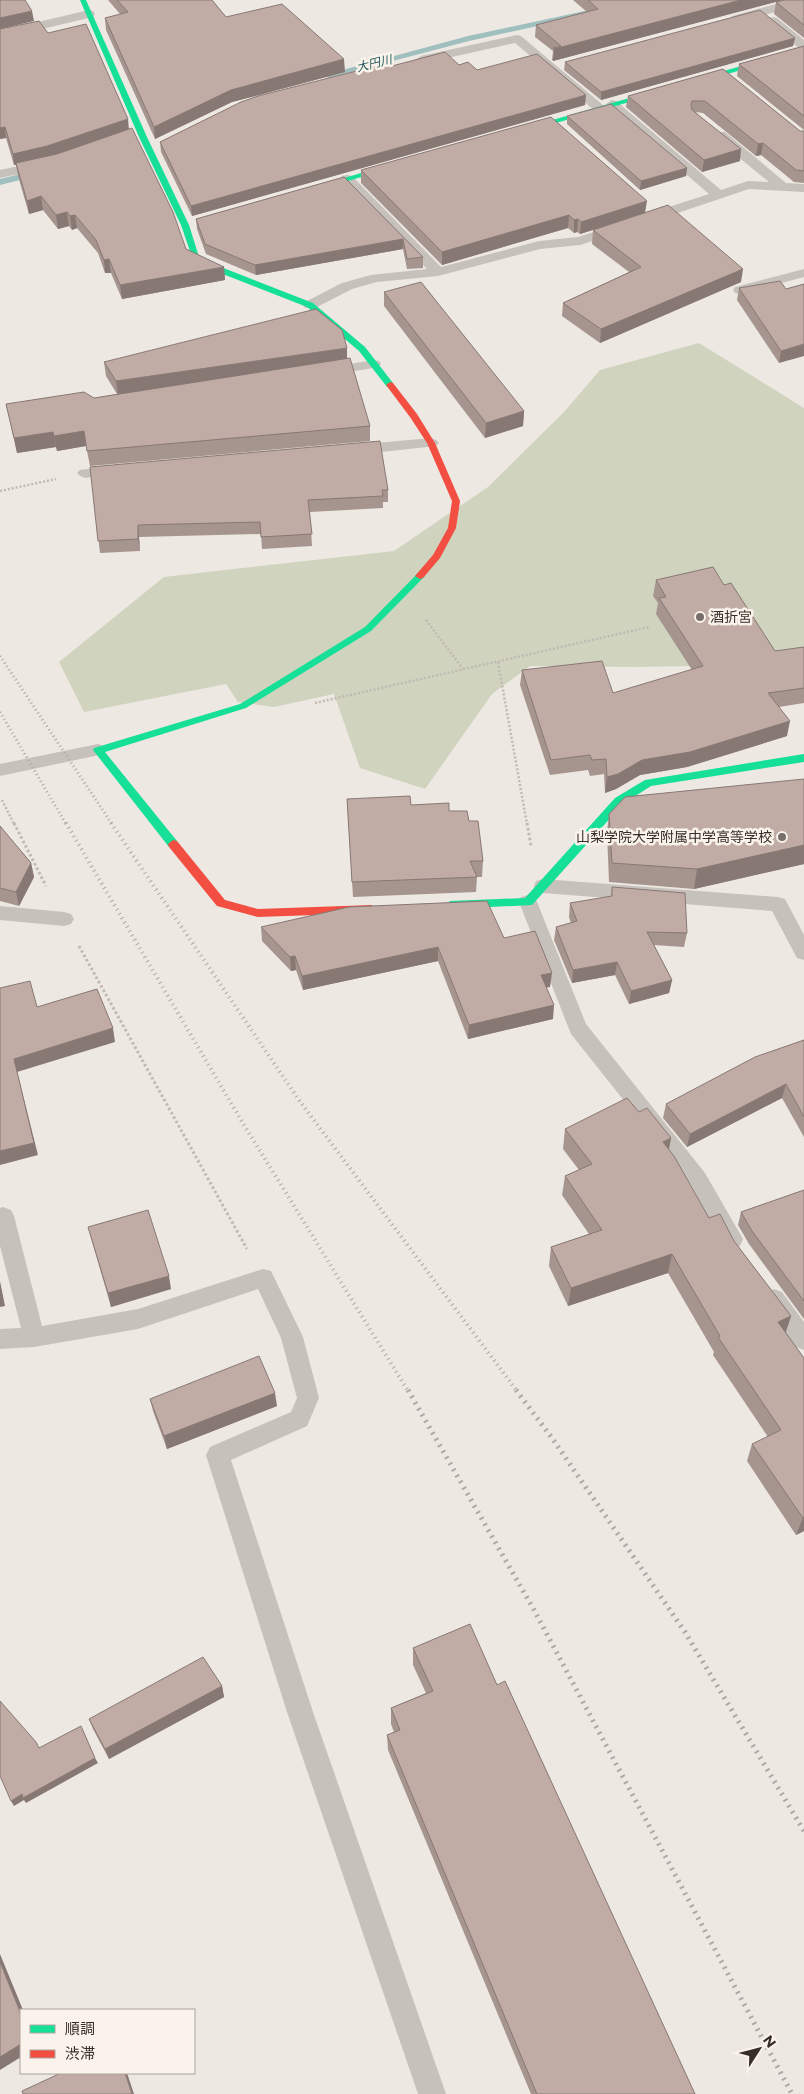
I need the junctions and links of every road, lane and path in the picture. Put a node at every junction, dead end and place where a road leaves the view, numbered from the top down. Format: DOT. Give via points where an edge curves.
graph roads {
  1 [pos="83,0"];
  2 [pos="804,0"];
  3 [pos="762,12"];
  4 [pos="89,14"];
  5 [pos="724,22"];
  6 [pos="0,35"];
  7 [pos="804,46"];
  8 [pos="804,50"];
  9 [pos="411,62"];
  10 [pos="569,62"];
  11 [pos="551,67"];
  12 [pos="723,73"];
  13 [pos="737,84"];
  14 [pos="612,104"];
  15 [pos="599,108"];
  16 [pos="552,121"];
  17 [pos="712,128"];
  18 [pos="511,133"];
  19 [pos="567,134"];
  20 [pos="126,138"];
  21 [pos="148,142"];
  22 [pos="53,162"];
  23 [pos="407,162"];
  24 [pos="0,174"];
  25 [pos="347,179"];
  26 [pos="783,187"];
  27 [pos="804,188"];
  28 [pos="303,191"];
  29 [pos="719,195"];
  30 [pos="644,203"];
  31 [pos="658,215"];
  32 [pos="438,272"];
  33 [pos="804,273"];
  34 [pos="740,290"];
  35 [pos="310,305"];
  36 [pos="374,364"];
  37 [pos="307,374"];
  38 [pos="431,443"];
  39 [pos="342,451"];
  40 [pos="135,468"];
  41 [pos="86,473"];
  42 [pos="0,491"];
  43 [pos="409,589"];
  44 [pos="649,627"];
  45 [pos="498,662"];
  46 [pos="463,669"];
  47 [pos="314,703"];
  48 [pos="98,750"];
  49 [pos="804,758"];
  50 [pos="0,770"];
  51 [pos="0,796"];
  52 [pos="537,893"];
  53 [pos="441,906"];
  54 [pos="383,908"];
  55 [pos="0,913"];
  56 [pos="64,919"];
  57 [pos="804,954"];
  58 [pos="2,1216"];
  59 [pos="739,1252"];
  60 [pos="263,1278"];
  61 [pos="763,1284"];
  62 [pos="34,1337"];
  63 [pos="0,1340"];
  64 [pos="804,1340"];
  65 [pos="432,2094"];
  1 -- 4 [label="street"];
  2 -- 3 [label="lane"];
  3 -- 5 [label="lane"];
  3 -- 7 [label="lane"];
  4 -- 6 [label="lane"];
  4 -- 21 [label="street"];
  8 -- 12 [label="street"];
  9 -- 11 [label="lane" via="518,39"];
  10 -- 11 [label="lane"];
  11 -- 15 [label="lane"];
  12 -- 13 [label="lane"];
  12 -- 14 [label="street"];
  14 -- 15 [label="street"];
  14 -- 29 [label="lane"];
  15 -- 16 [label="street"];
  16 -- 18 [label="street"];
  16 -- 19 [label="lane"];
  17 -- 26 [label="lane"];
  20 -- 21 [label="lane"];
  21 -- 35 [label="street" via="190,224 196,258"];
  22 -- 24 [label="lane"];
  23 -- 25 [label="street"];
  25 -- 28 [label="street"];
  25 -- 32 [label="lane"];
  26 -- 27 [label="lane"];
  26 -- 29 [label="lane" via="748,185"];
  29 -- 31 [label="lane"];
  30 -- 31 [label="lane"];
  31 -- 32 [label="lane" via="580,241 539,245"];
  32 -- 35 [label="lane" via="376,278 347,286"];
  33 -- 34 [label="lane"];
  35 -- 36 [label="street" via="362,349"];
  36 -- 37 [label="lane"];
  36 -- 38 [label="street"];
  38 -- 39 [label="lane"];
  38 -- 43 [label="street" via="456,501 452,528 438,556"];
  40 -- 41 [label="lane"];
  41 -- 42 [label="path"];
  43 -- 46 [label="path" via="429,625"];
  43 -- 48 [label="street" via="368,629 243,706"];
  44 -- 45 [label="path"];
  45 -- 46 [label="path"];
  45 -- 52 [label="path"];
  46 -- 47 [label="path"];
  48 -- 50 [label="lane"];
  48 -- 54 [label="street" via="221,903 258,913"];
  49 -- 52 [label="street" via="649,783 619,801"];
  51 -- 56 [label="path"];
  52 -- 53 [label="street"];
  52 -- 57 [label="lane" via="778,904"];
  52 -- 59 [label="lane" via="578,1028 698,1178"];
  55 -- 56 [label="lane"];
  56 -- 60 [label="path"];
  58 -- 62 [label="lane"];
  60 -- 62 [label="lane" via="138,1319"];
  60 -- 65 [label="lane" via="292,1337 308,1398 299,1419 218,1455 300,1712"];
  61 -- 64 [label="lane"];
  62 -- 63 [label="lane"];
}
